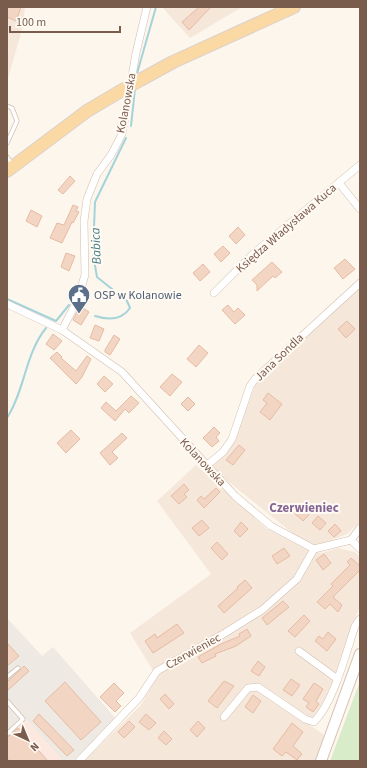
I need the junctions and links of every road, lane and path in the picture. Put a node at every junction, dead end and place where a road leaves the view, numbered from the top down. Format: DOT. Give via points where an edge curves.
graph roads {
  1 [pos="147,7"];
  2 [pos="294,7"];
  3 [pos="7,106"];
  4 [pos="7,143"];
  5 [pos="9,164"];
  6 [pos="360,165"];
  7 [pos="339,183"];
  8 [pos="360,209"];
  9 [pos="360,283"];
  10 [pos="214,293"];
  11 [pos="7,304"];
  12 [pos="62,330"];
  13 [pos="206,466"];
  14 [pos="360,528"];
  15 [pos="351,540"];
  16 [pos="314,549"];
  17 [pos="360,550"];
  18 [pos="360,619"];
  19 [pos="299,651"];
  20 [pos="360,654"];
  21 [pos="18,668"];
  22 [pos="7,677"];
  23 [pos="336,678"];
  24 [pos="7,701"];
  25 [pos="224,717"];
  26 [pos="7,734"];
  27 [pos="79,761"];
  28 [pos="321,761"];
  1 -- 12 [label="street, Kolanowska" via="122,134 97,174 87,199 84,221 85,275 77,301"];
  2 -- 5 [label="main road, bridge" via="142,79 88,111"];
  3 -- 4 [label="lane" via="12,108 17,120"];
  6 -- 7 [label="street, Księdza Władysława Kuca"];
  7 -- 8 [label="street"];
  7 -- 10 [label="street, Księdza Władysława Kuca" via="253,254"];
  9 -- 13 [label="street, Jana Sondla" via="255,379 250,386 232,439 223,452"];
  11 -- 12 [label="street, Kolanowska"];
  12 -- 13 [label="street, Kolanowska" via="122,372"];
  13 -- 16 [label="street, Kolanowska" via="235,496 271,526"];
  14 -- 15 [label="street"];
  15 -- 16 [label="street"];
  15 -- 17 [label="street"];
  16 -- 27 [label="street, Czerwieniec" via="297,579 262,610 157,671 139,698"];
  18 -- 23 [label="street"];
  19 -- 23 [label="street"];
  20 -- 28 [label="main road"];
  21 -- 22 [label="lane"];
  23 -- 25 [label="street" via="321,715 314,722 305,719 258,687 248,688"];
  24 -- 26 [label="lane" via="23,719"];
}
